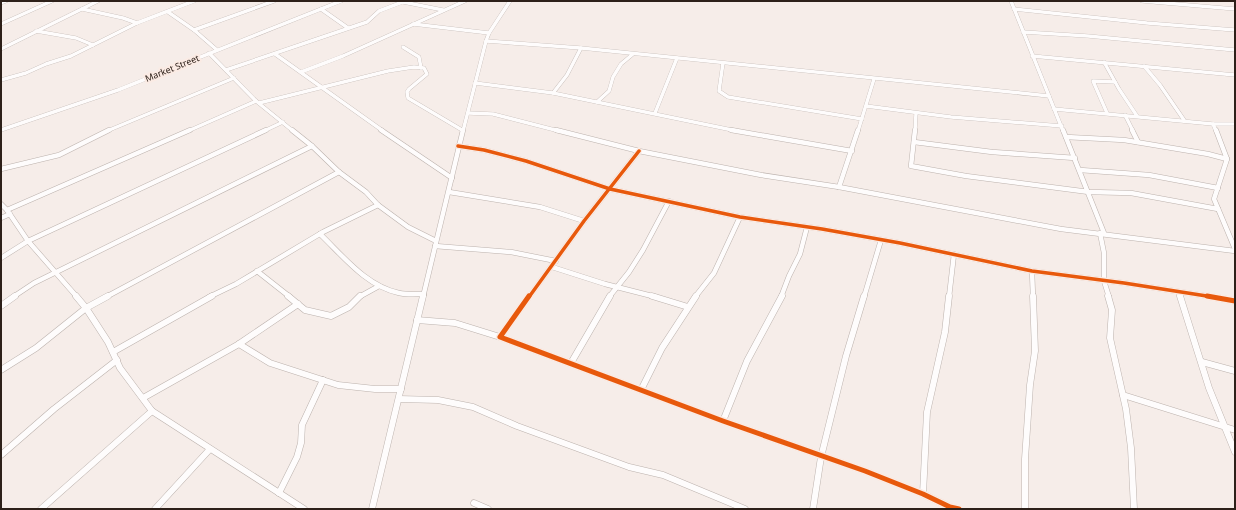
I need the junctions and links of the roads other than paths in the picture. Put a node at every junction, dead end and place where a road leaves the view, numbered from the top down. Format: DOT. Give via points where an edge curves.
graph roads {
  1 [pos="6,1"];
  2 [pos="52,1"];
  3 [pos="98,1"];
  4 [pos="194,1"];
  5 [pos="274,1"];
  6 [pos="340,1"];
  7 [pos="465,1"];
  8 [pos="510,1"];
  9 [pos="1011,1"];
  10 [pos="1142,1"];
  11 [pos="404,2"];
  12 [pos="1,3"];
  13 [pos="1014,8"];
  14 [pos="82,9"];
  15 [pos="321,9"];
  16 [pos="443,10"];
  17 [pos="1235,10"];
  18 [pos="168,12"];
  19 [pos="137,23"];
  20 [pos="1,24"];
  21 [pos="413,24"];
  22 [pos="348,28"];
  23 [pos="194,30"];
  24 [pos="1235,30"];
  25 [pos="36,31"];
  26 [pos="1023,32"];
  27 [pos="489,33"];
  28 [pos="486,41"];
  29 [pos="93,45"];
  30 [pos="403,47"];
  31 [pos="581,48"];
  32 [pos="1,49"];
  33 [pos="217,50"];
  34 [pos="1235,50"];
  35 [pos="209,54"];
  36 [pos="275,54"];
  37 [pos="633,54"];
  38 [pos="1032,56"];
  39 [pos="677,58"];
  40 [pos="1104,62"];
  41 [pos="723,63"];
  42 [pos="1144,66"];
  43 [pos="421,68"];
  44 [pos="226,70"];
  45 [pos="301,72"];
  46 [pos="1235,75"];
  47 [pos="234,78"];
  48 [pos="874,79"];
  49 [pos="2,81"];
  50 [pos="1115,82"];
  51 [pos="475,83"];
  52 [pos="322,88"];
  53 [pos="553,92"];
  54 [pos="1049,96"];
  55 [pos="258,102"];
  56 [pos="597,102"];
  57 [pos="866,106"];
  58 [pos="1054,109"];
  59 [pos="655,112"];
  60 [pos="468,113"];
  61 [pos="916,113"];
  62 [pos="1107,113"];
  63 [pos="1125,115"];
  64 [pos="1137,116"];
  65 [pos="862,119"];
  66 [pos="1184,120"];
  67 [pos="283,122"];
  68 [pos="1213,124"];
  69 [pos="1235,124"];
  70 [pos="1062,126"];
  71 [pos="1,130"];
  72 [pos="462,130"];
  73 [pos="1066,137"];
  74 [pos="914,142"];
  75 [pos="1138,142"];
  76 [pos="312,146"];
  77 [pos="458,146"];
  78 [pos="639,150"];
  79 [pos="852,151"];
  80 [pos="1075,158"];
  81 [pos="1227,159"];
  82 [pos="1,169"];
  83 [pos="1080,170"];
  84 [pos="339,172"];
  85 [pos="452,178"];
  86 [pos="839,187"];
  87 [pos="1218,188"];
  88 [pos="610,189"];
  89 [pos="448,192"];
  90 [pos="1089,192"];
  91 [pos="669,201"];
  92 [pos="1,204"];
  93 [pos="378,205"];
  94 [pos="1218,209"];
  95 [pos="9,212"];
  96 [pos="740,217"];
  97 [pos="1,218"];
  98 [pos="584,221"];
  99 [pos="807,227"];
  100 [pos="1102,233"];
  101 [pos="320,234"];
  102 [pos="881,240"];
  103 [pos="28,241"];
  104 [pos="436,243"];
  105 [pos="1235,250"];
  106 [pos="954,254"];
  107 [pos="1,258"];
  108 [pos="556,261"];
  109 [pos="552,267"];
  110 [pos="257,271"];
  111 [pos="1032,271"];
  112 [pos="54,273"];
  113 [pos="1104,281"];
  114 [pos="379,286"];
  115 [pos="617,286"];
  116 [pos="1178,292"];
  117 [pos="424,294"];
  118 [pos="1235,301"];
  119 [pos="298,304"];
  120 [pos="1,306"];
  121 [pos="688,307"];
  122 [pos="86,308"];
  123 [pos="417,320"];
  124 [pos="500,337"];
  125 [pos="239,344"];
  126 [pos="113,352"];
  127 [pos="117,360"];
  128 [pos="1202,362"];
  129 [pos="571,363"];
  130 [pos="1,370"];
  131 [pos="1235,371"];
  132 [pos="323,380"];
  133 [pos="401,389"];
  134 [pos="641,390"];
  135 [pos="1123,395"];
  136 [pos="143,398"];
  137 [pos="399,399"];
  138 [pos="152,411"];
  139 [pos="723,421"];
  140 [pos="1225,427"];
  141 [pos="1235,430"];
  142 [pos="210,449"];
  143 [pos="1235,452"];
  144 [pos="1,455"];
  145 [pos="821,457"];
  146 [pos="279,493"];
  147 [pos="923,494"];
  148 [pos="474,503"];
  149 [pos="41,509"];
  150 [pos="155,509"];
  151 [pos="304,509"];
  152 [pos="372,509"];
  153 [pos="488,509"];
  154 [pos="745,509"];
  155 [pos="813,509"];
  156 [pos="959,509"];
  157 [pos="1025,509"];
  158 [pos="1134,509"];
  1 -- 12 [label="street"];
  2 -- 20 [label="street"];
  3 -- 14 [label="street"];
  4 -- 18 [label="street"];
  5 -- 23 [label="street"];
  6 -- 15 [label="street, Market Street"];
  7 -- 16 [label="street"];
  8 -- 27 [label="street"];
  9 -- 13 [label="street"];
  10 -- 17 [label="street"];
  11 -- 16 [label="street"];
  11 -- 22 [label="street" via="379,11 367,22"];
  13 -- 24 [label="street"];
  13 -- 26 [label="street"];
  14 -- 19 [label="street"];
  14 -- 25 [label="street"];
  15 -- 22 [label="street"];
  15 -- 33 [label="street, Market Street"];
  16 -- 21 [label="street"];
  18 -- 19 [label="street"];
  18 -- 23 [label="street"];
  19 -- 29 [label="street"];
  21 -- 27 [label="street"];
  21 -- 45 [label="street"];
  22 -- 36 [label="street"];
  23 -- 33 [label="street"];
  25 -- 29 [label="street" via="76,38"];
  25 -- 32 [label="street"];
  26 -- 34 [label="street"];
  26 -- 38 [label="street"];
  27 -- 28 [label="street"];
  28 -- 31 [label="street"];
  28 -- 51 [label="street"];
  29 -- 49 [label="street" via="26,74"];
  30 -- 43 [label="street" via="420,58"];
  31 -- 37 [label="street"];
  31 -- 53 [label="street" via="567,75"];
  33 -- 35 [label="street, Market Street"];
  35 -- 44 [label="street"];
  35 -- 71 [label="street, Market Street" via="105,95"];
  36 -- 44 [label="street"];
  36 -- 45 [label="street"];
  37 -- 39 [label="street"];
  37 -- 56 [label="street" via="621,64 613,76 609,91"];
  38 -- 40 [label="street"];
  38 -- 54 [label="street"];
  39 -- 41 [label="street"];
  39 -- 59 [label="street"];
  40 -- 42 [label="street"];
  40 -- 50 [label="street"];
  41 -- 48 [label="street"];
  41 -- 65 [label="street" via="719,91 728,97"];
  42 -- 46 [label="street"];
  42 -- 66 [label="street"];
  43 -- 52 [label="street" via="378,73"];
  43 -- 72 [label="street" via="424,68 427,74 409,89 408,98"];
  44 -- 47 [label="street"];
  45 -- 52 [label="street"];
  47 -- 55 [label="street"];
  47 -- 82 [label="street" via="99,134 59,155"];
  48 -- 54 [label="street"];
  48 -- 57 [label="street"];
  50 -- 62 [label="street" via="1093,81"];
  50 -- 64 [label="street"];
  51 -- 53 [label="street"];
  51 -- 60 [label="street"];
  52 -- 55 [label="street"];
  52 -- 85 [label="street"];
  53 -- 56 [label="street"];
  54 -- 58 [label="street"];
  55 -- 67 [label="street"];
  55 -- 95 [label="street"];
  56 -- 59 [label="street"];
  57 -- 61 [label="street"];
  57 -- 65 [label="street"];
  58 -- 62 [label="street"];
  58 -- 70 [label="street"];
  59 -- 79 [label="street" via="698,124"];
  60 -- 72 [label="street"];
  60 -- 78 [label="street" via="493,114"];
  61 -- 70 [label="street"];
  61 -- 74 [label="street"];
  62 -- 63 [label="street"];
  63 -- 64 [label="street"];
  63 -- 75 [label="street"];
  64 -- 66 [label="street"];
  65 -- 79 [label="street"];
  66 -- 68 [label="street"];
  67 -- 76 [label="street"];
  67 -- 103 [label="street"];
  68 -- 69 [label="street"];
  68 -- 81 [label="street"];
  70 -- 73 [label="street"];
  72 -- 77 [label="street"];
  73 -- 75 [label="street"];
  73 -- 80 [label="street"];
  74 -- 80 [label="street" via="984,151"];
  74 -- 90 [label="street" via="911,166"];
  75 -- 81 [label="street"];
  76 -- 84 [label="street"];
  76 -- 112 [label="street"];
  77 -- 85 [label="street"];
  77 -- 88 [label="street" via="526,161"];
  78 -- 86 [label="street" via="761,175"];
  78 -- 88 [label="street"];
  79 -- 86 [label="street"];
  80 -- 83 [label="street"];
  81 -- 87 [label="street"];
  83 -- 87 [label="street" via="1156,175"];
  83 -- 90 [label="street"];
  84 -- 93 [label="street" via="366,192"];
  84 -- 122 [label="street"];
  85 -- 89 [label="street"];
  86 -- 100 [label="street" via="1061,229"];
  87 -- 94 [label="street" via="1214,199"];
  88 -- 91 [label="street"];
  88 -- 98 [label="street"];
  89 -- 98 [label="street" via="540,206"];
  89 -- 104 [label="street"];
  90 -- 94 [label="street" via="1131,193"];
  90 -- 100 [label="street"];
  91 -- 96 [label="street"];
  91 -- 115 [label="street" via="643,250"];
  92 -- 95 [label="street"];
  93 -- 101 [label="street"];
  93 -- 104 [label="street"];
  94 -- 105 [label="street"];
  95 -- 97 [label="street"];
  95 -- 103 [label="street"];
  96 -- 99 [label="street"];
  96 -- 121 [label="street" via="714,273"];
  98 -- 108 [label="street"];
  99 -- 102 [label="street"];
  99 -- 139 [label="street" via="800,254 788,276 779,304 747,361"];
  100 -- 105 [label="street"];
  100 -- 113 [label="street"];
  101 -- 110 [label="street"];
  101 -- 114 [label="street" via="359,273"];
  102 -- 106 [label="street"];
  102 -- 145 [label="street" via="846,356"];
  103 -- 107 [label="street"];
  103 -- 112 [label="street"];
  104 -- 108 [label="street" via="512,251"];
  104 -- 117 [label="street"];
  106 -- 111 [label="street"];
  106 -- 147 [label="street" via="945,332 927,412"];
  108 -- 109 [label="street"];
  109 -- 115 [label="street"];
  109 -- 124 [label="street"];
  110 -- 119 [label="street"];
  110 -- 126 [label="street"];
  111 -- 113 [label="street"];
  111 -- 157 [label="street" via="1036,351 1025,459"];
  112 -- 120 [label="street" via="34,283"];
  112 -- 122 [label="street"];
  113 -- 116 [label="street"];
  113 -- 135 [label="street" via="1112,310 1110,338"];
  114 -- 117 [label="street" via="400,293"];
  114 -- 119 [label="street" via="360,296 349,307 330,316 305,310"];
  115 -- 121 [label="street"];
  115 -- 129 [label="street"];
  116 -- 118 [label="street"];
  116 -- 128 [label="street"];
  117 -- 123 [label="street"];
  119 -- 125 [label="street"];
  121 -- 134 [label="street" via="662,348"];
  122 -- 126 [label="street"];
  122 -- 130 [label="street" via="36,348"];
  123 -- 124 [label="street" via="448,321"];
  123 -- 133 [label="street"];
  124 -- 129 [label="street"];
  125 -- 132 [label="street" via="270,363"];
  125 -- 136 [label="street"];
  126 -- 127 [label="street"];
  127 -- 136 [label="street" via="120,368"];
  127 -- 144 [label="street" via="54,409"];
  128 -- 131 [label="street"];
  128 -- 140 [label="street" via="1209,388"];
  129 -- 134 [label="street"];
  132 -- 133 [label="street" via="338,385"];
  132 -- 146 [label="street" via="302,425 297,457"];
  133 -- 137 [label="street"];
  134 -- 139 [label="street"];
  135 -- 140 [label="street"];
  135 -- 158 [label="street" via="1131,448"];
  136 -- 138 [label="street"];
  137 -- 152 [label="street"];
  137 -- 154 [label="street" via="438,400 473,408 622,465 663,475"];
  138 -- 142 [label="street"];
  138 -- 149 [label="street"];
  139 -- 145 [label="street"];
  140 -- 141 [label="street"];
  140 -- 143 [label="street"];
  142 -- 146 [label="street"];
  142 -- 150 [label="street"];
  145 -- 147 [label="street"];
  145 -- 155 [label="street"];
  146 -- 151 [label="street"];
  147 -- 156 [label="street"];
  148 -- 153 [label="street"];
}
